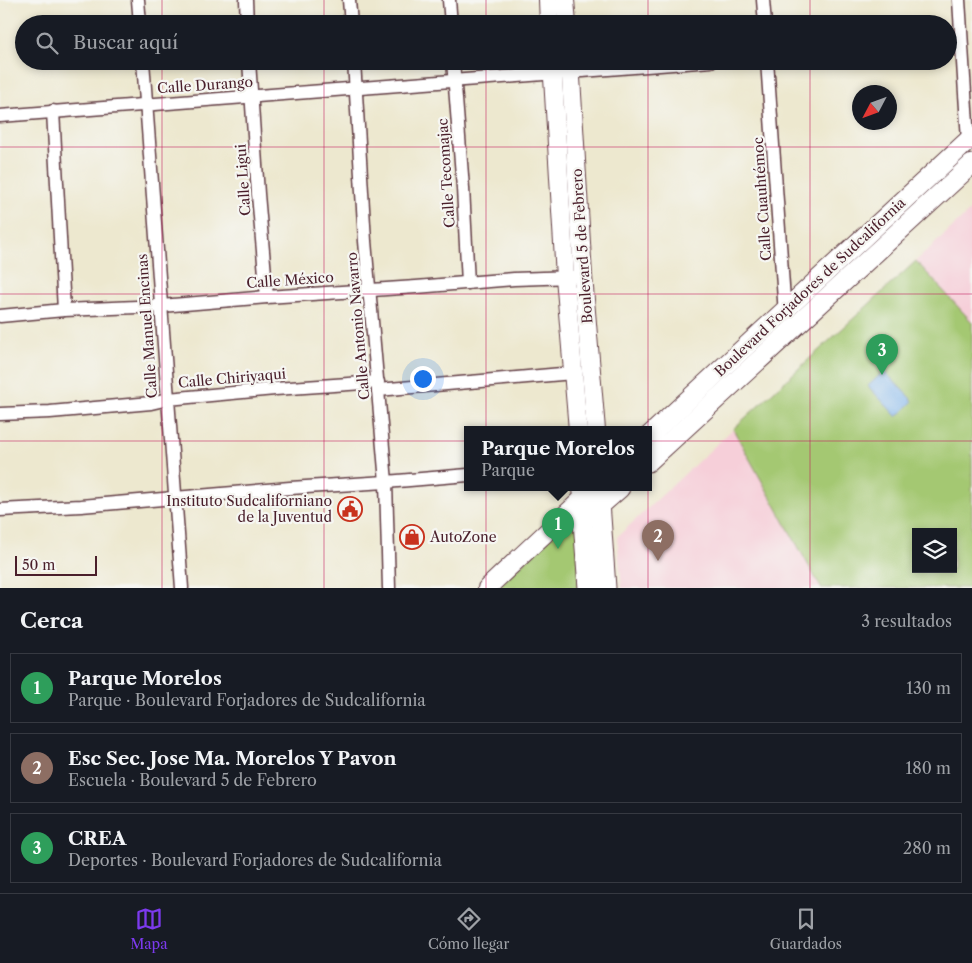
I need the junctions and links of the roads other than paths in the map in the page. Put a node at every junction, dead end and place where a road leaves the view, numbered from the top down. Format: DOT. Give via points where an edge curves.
graph roads {
  1 [pos="138,0"];
  2 [pos="246,0"];
  3 [pos="349,0"];
  4 [pos="449,0"];
  5 [pos="548,0"];
  6 [pos="566,0"];
  7 [pos="763,0"];
  8 [pos="959,0"];
  9 [pos="139,15"];
  10 [pos="247,15"];
  11 [pos="350,15"];
  12 [pos="450,15"];
  13 [pos="549,15"];
  14 [pos="567,15"];
  15 [pos="764,15"];
  16 [pos="144,70"];
  17 [pos="250,70"];
  18 [pos="355,70"];
  19 [pos="454,70"];
  20 [pos="531,70"];
  21 [pos="552,70"];
  22 [pos="570,70"];
  23 [pos="768,70"];
  24 [pos="455,81"];
  25 [pos="356,88"];
  26 [pos="251,96"];
  27 [pos="146,104"];
  28 [pos="53,112"];
  29 [pos="0,116"];
  30 [pos="970,138"];
  31 [pos="972,164"];
  32 [pos="583,276"];
  33 [pos="565,277"];
  34 [pos="468,283"];
  35 [pos="370,290"];
  36 [pos="267,297"];
  37 [pos="161,306"];
  38 [pos="785,309"];
  39 [pos="64,310"];
  40 [pos="0,316"];
  41 [pos="787,334"];
  42 [pos="573,374"];
  43 [pos="378,386"];
  44 [pos="168,400"];
  45 [pos="0,414"];
  46 [pos="578,426"];
  47 [pos="596,426"];
  48 [pos="652,433"];
  49 [pos="652,458"];
  50 [pos="464,475"];
  51 [pos="386,482"];
  52 [pos="586,491"];
  53 [pos="613,491"];
  54 [pos="600,497"];
  55 [pos="175,498"];
  56 [pos="0,510"];
  57 [pos="583,521"];
  58 [pos="182,588"];
  59 [pos="389,588"];
  60 [pos="487,588"];
  61 [pos="588,588"];
  62 [pos="606,588"];
  1 -- 9 [label="street"];
  2 -- 10 [label="street"];
  3 -- 11 [label="street"];
  4 -- 12 [label="street"];
  5 -- 13 [label="main road"];
  6 -- 14 [label="main road"];
  7 -- 15 [label="street"];
  8 -- 30 [label="street"];
  16 -- 27 [label="street, Calle Manuel Encinas"];
  17 -- 26 [label="street, Calle Ligui"];
  18 -- 25 [label="street, Calle Antonio Navarro"];
  19 -- 24 [label="street, Calle Tecomajac"];
  20 -- 24 [label="street, Calle Durango"];
  21 -- 33 [label="main road, Boulevard 5 de Febrero"];
  22 -- 32 [label="main road, Boulevard 5 de Febrero"];
  23 -- 38 [label="street, Calle Cuauhtémoc"];
  24 -- 25 [label="street, Calle Durango"];
  24 -- 34 [label="street, Calle Tecomajac"];
  25 -- 26 [label="street, Calle Durango"];
  25 -- 35 [label="street, Calle Antonio Navarro"];
  26 -- 27 [label="street, Calle Durango"];
  26 -- 36 [label="street, Calle Ligui"];
  27 -- 28 [label="street, Calle Durango"];
  27 -- 37 [label="street, Calle Manuel Encinas"];
  28 -- 29 [label="street, Calle Durango"];
  28 -- 39 [label="street"];
  30 -- 38 [label="main road, Boulevard Forjadores de Sudcalifornia"];
  31 -- 41 [label="main road, Boulevard Forjadores de Sudcalifornia"];
  32 -- 33 [label="street, Calle México"];
  32 -- 47 [label="main road, Boulevard 5 de Febrero"];
  33 -- 34 [label="street, Calle México"];
  33 -- 42 [label="main road, Boulevard 5 de Febrero"];
  34 -- 35 [label="street, Calle México"];
  35 -- 36 [label="street, Calle México"];
  35 -- 43 [label="street, Calle Antonio Navarro"];
  36 -- 37 [label="street, Calle México"];
  37 -- 39 [label="street, Calle México"];
  37 -- 44 [label="street, Calle Manuel Encinas"];
  38 -- 41 [label="street, Calle Cuauhtémoc"];
  38 -- 48 [label="main road, Boulevard Forjadores de Sudcalifornia"];
  39 -- 40 [label="street, Calle México"];
  41 -- 49 [label="main road, Boulevard Forjadores de Sudcalifornia"];
  42 -- 43 [label="street, Calle Chiriyaqui"];
  42 -- 46 [label="main road, Boulevard 5 de Febrero"];
  43 -- 44 [label="street, Calle Chiriyaqui" via="275,389"];
  43 -- 51 [label="street, Calle Antonio Navarro"];
  44 -- 45 [label="street, Calle Chiriyaqui"];
  44 -- 55 [label="street, Calle Manuel Encinas"];
  50 -- 51 [label="street"];
  51 -- 55 [label="street"];
  51 -- 59 [label="street, Calle Antonio Navarro"];
  52 -- 57 [label="main road"];
  52 -- 60 [label="main road"];
  53 -- 54 [label="main road"];
  54 -- 57 [label="main road"];
  54 -- 62 [label="main road"];
  55 -- 56 [label="street"];
  55 -- 58 [label="street, Calle Manuel Encinas"];
  57 -- 61 [label="main road"];
}
